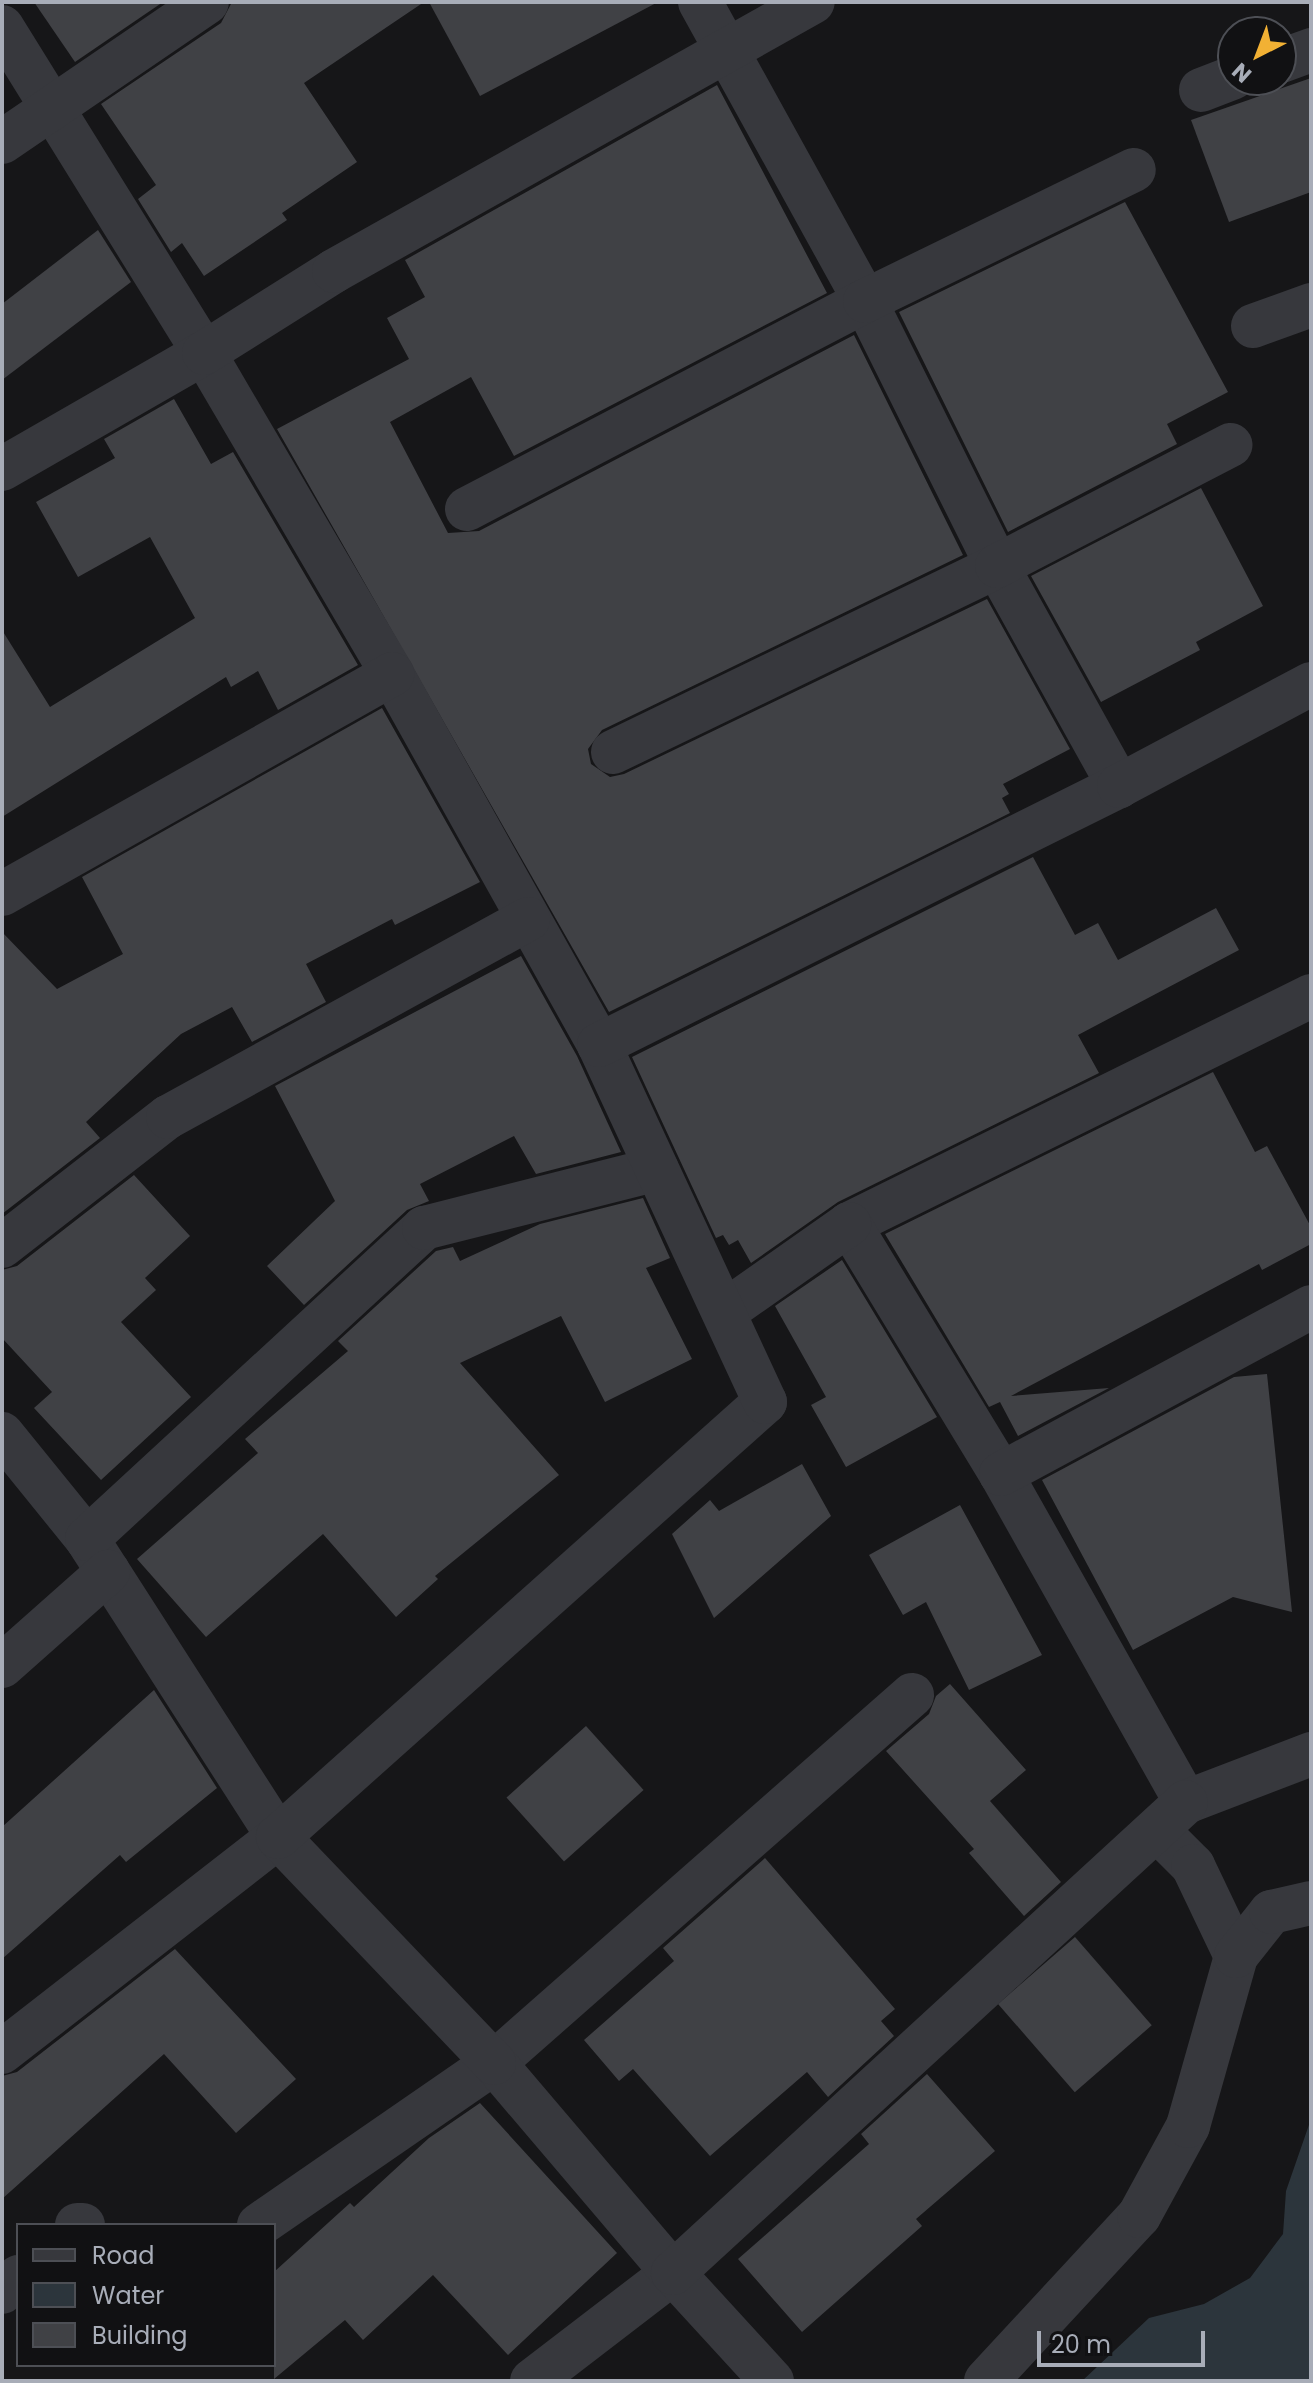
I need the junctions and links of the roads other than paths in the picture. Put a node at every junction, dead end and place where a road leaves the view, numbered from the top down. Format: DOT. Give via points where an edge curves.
graph roads {
  1 [pos="207,2"];
  2 [pos="700,2"];
  3 [pos="813,2"];
  4 [pos="2,27"];
  5 [pos="727,48"];
  6 [pos="51,108"];
  7 [pos="2,142"];
  8 [pos="1134,170"];
  9 [pos="865,301"];
  10 [pos="1311,305"];
  11 [pos="1253,326"];
  12 [pos="204,353"];
  13 [pos="1230,445"];
  14 [pos="2,469"];
  15 [pos="467,509"];
  16 [pos="997,566"];
  17 [pos="392,674"];
  18 [pos="1311,684"];
  19 [pos="613,752"];
  20 [pos="1119,786"];
  21 [pos="2,894"];
  22 [pos="528,919"];
  23 [pos="1311,996"];
  24 [pos="599,1045"];
  25 [pos="657,1169"];
  26 [pos="849,1224"];
  27 [pos="2,1246"];
  28 [pos="1311,1307"];
  29 [pos="724,1312"];
  30 [pos="2,1434"];
  31 [pos="1001,1474"];
  32 [pos="98,1556"];
  33 [pos="2,1666"];
  34 [pos="912,1695"];
  35 [pos="1311,1754"];
  36 [pos="1172,1816"];
  37 [pos="278,1837"];
  38 [pos="1311,1903"];
  39 [pos="1236,1956"];
  40 [pos="2,2052"];
  41 [pos="494,2063"];
  42 [pos="262,2223"];
  43 [pos="673,2273"];
  44 [pos="532,2381"];
  45 [pos="772,2381"];
  46 [pos="986,2381"];
  1 -- 6 [label="street"];
  2 -- 5 [label="street"];
  3 -- 5 [label="street"];
  4 -- 6 [label="street"];
  5 -- 9 [label="street"];
  5 -- 12 [label="street" via="334,271"];
  6 -- 7 [label="street"];
  6 -- 12 [label="street"];
  8 -- 9 [label="street"];
  9 -- 15 [label="street"];
  9 -- 16 [label="street"];
  10 -- 11 [label="street"];
  12 -- 14 [label="street"];
  12 -- 17 [label="street"];
  13 -- 16 [label="street"];
  16 -- 19 [label="street"];
  16 -- 20 [label="street"];
  17 -- 21 [label="street"];
  17 -- 22 [label="street"];
  18 -- 20 [label="street"];
  20 -- 24 [label="street"];
  22 -- 24 [label="street"];
  22 -- 27 [label="street" via="168,1117"];
  23 -- 26 [label="street"];
  24 -- 25 [label="street"];
  25 -- 29 [label="street"];
  25 -- 32 [label="street" via="424,1228"];
  26 -- 29 [label="street"];
  26 -- 31 [label="street"];
  28 -- 31 [label="street"];
  29 -- 37 [label="street" via="765,1402"];
  30 -- 32 [label="street"];
  31 -- 36 [label="street"];
  32 -- 33 [label="street"];
  32 -- 37 [label="street"];
  34 -- 41 [label="street"];
  35 -- 36 [label="street"];
  36 -- 39 [label="street"];
  36 -- 43 [label="street"];
  37 -- 40 [label="street"];
  37 -- 41 [label="street"];
  38 -- 39 [label="street" via="1271,1912"];
  39 -- 46 [label="street" via="1188,2126 1139,2216"];
  41 -- 42 [label="street"];
  41 -- 43 [label="street"];
  43 -- 44 [label="street"];
  43 -- 45 [label="street"];
}
